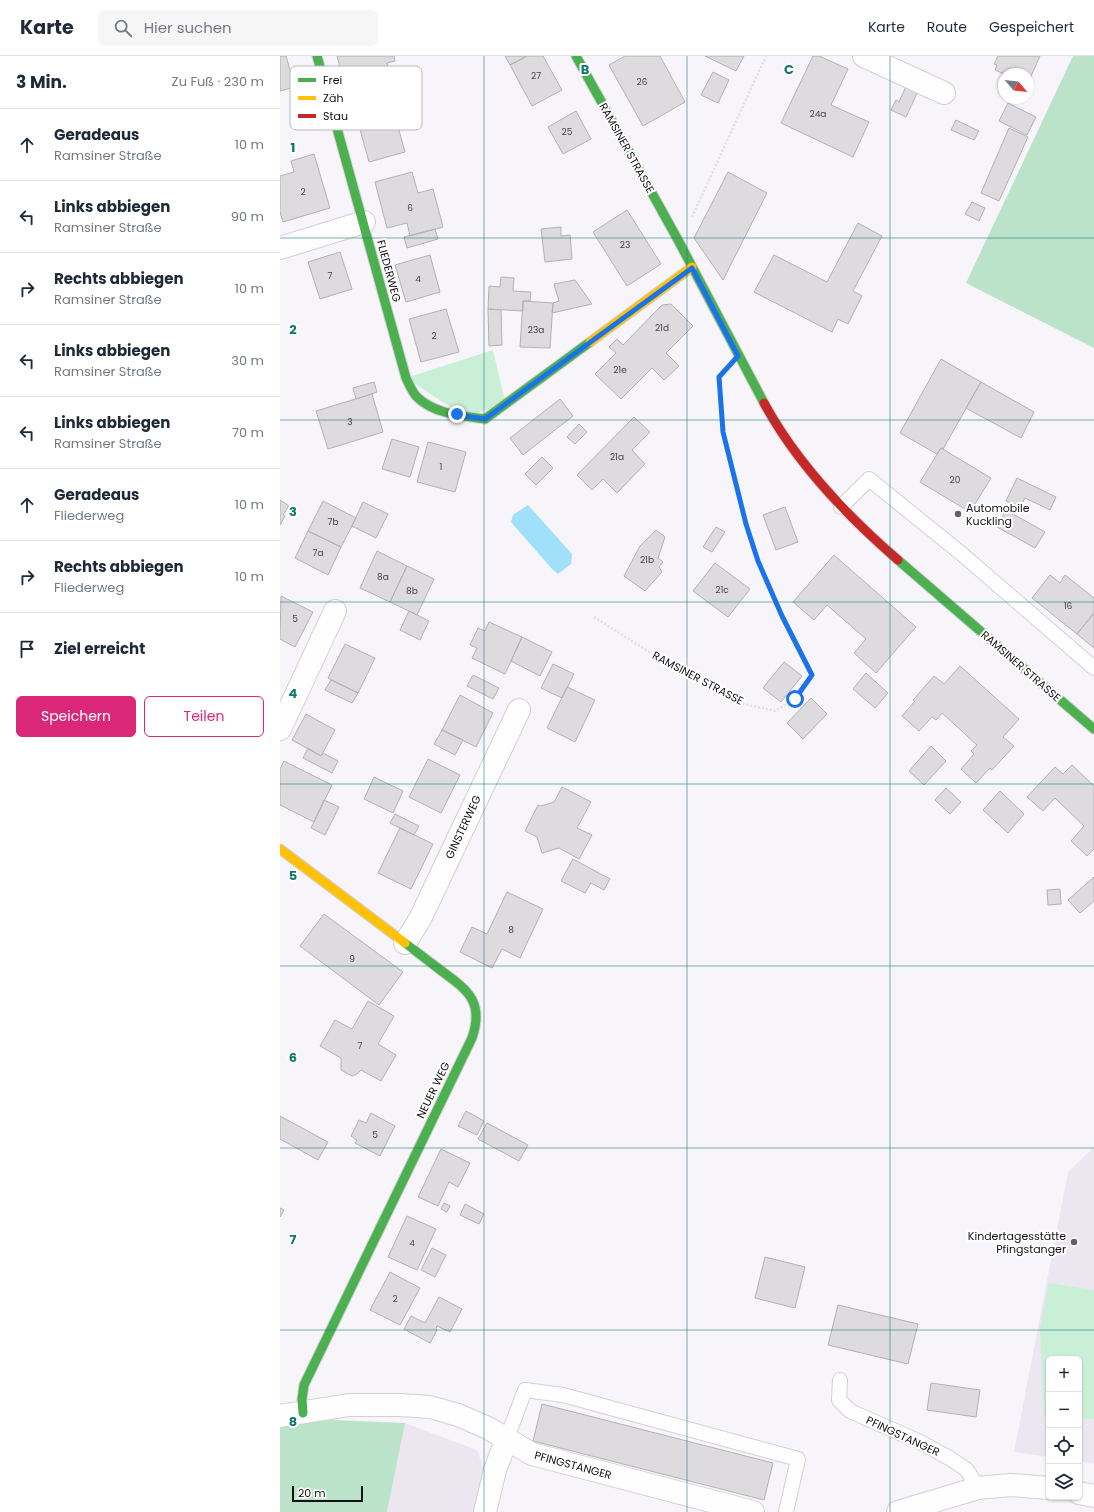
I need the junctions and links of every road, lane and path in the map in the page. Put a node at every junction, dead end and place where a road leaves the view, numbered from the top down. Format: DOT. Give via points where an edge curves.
graph roads {
  1 [pos="317,56"];
  2 [pos="576,56"];
  3 [pos="766,56"];
  4 [pos="864,56"];
  5 [pos="320,66"];
  6 [pos="944,93"];
  7 [pos="338,130"];
  8 [pos="364,222"];
  9 [pos="678,240"];
  10 [pos="280,248"];
  11 [pos="692,268"];
  12 [pos="738,356"];
  13 [pos="842,507"];
  14 [pos="335,611"];
  15 [pos="594,617"];
  16 [pos="1094,668"];
  17 [pos="519,710"];
  18 [pos="280,729"];
  19 [pos="1094,729"];
  20 [pos="280,849"];
  21 [pos="404,943"];
  22 [pos="840,1380"];
  23 [pos="303,1413"];
  24 [pos="280,1416"];
  25 [pos="507,1438"];
  26 [pos="978,1488"];
  27 [pos="1046,1488"];
  28 [pos="1082,1494"];
  29 [pos="1094,1496"];
  30 [pos="485,1512"];
  31 [pos="753,1512"];
  32 [pos="786,1512"];
  33 [pos="898,1512"];
  1 -- 5 [label="street, FLIEDERWEG"];
  2 -- 9 [label="street, RAMSINER STRASSE"];
  3 -- 9 [label="path" via="690,223"];
  4 -- 6 [label="street"];
  7 -- 8 [label="street, FLIEDERWEG"];
  8 -- 10 [label="street"];
  8 -- 11 [label="street, FLIEDERWEG" via="406,378 417,397 441,409 485,419"];
  9 -- 11 [label="street, RAMSINER STRASSE"];
  11 -- 12 [label="street, RAMSINER STRASSE"];
  12 -- 13 [label="street, RAMSINER STRASSE" via="792,446 823,488"];
  12 -- 15 [label="path, RAMSINER STRASSE" via="719,377 723,432 758,561 812,675 795,699 775,711 740,703 662,660"];
  13 -- 16 [label="lane" via="869,479"];
  13 -- 19 [label="street, RAMSINER STRASSE" via="886,549"];
  14 -- 18 [label="street"];
  17 -- 21 [label="street, GINSTERWEG" via="420,919"];
  20 -- 21 [label="street, NEUER WEG"];
  21 -- 23 [label="street, NEUER WEG" via="466,989 478,1014 476,1025 304,1385"];
  22 -- 26 [label="lane, PFINGSTANGER" via="839,1400 850,1411 918,1441 951,1459 967,1470"];
  23 -- 24 [label="street, PFINGSTANGER"];
  23 -- 25 [label="street, PFINGSTANGER" via="349,1405 430,1407 458,1415"];
  25 -- 30 [label="street" via="495,1470"];
  25 -- 31 [label="street, PFINGSTANGER" via="520,1449 532,1454"];
  25 -- 32 [label="lane" via="525,1390 563,1395 798,1459"];
  26 -- 27 [label="street" via="1011,1485"];
  26 -- 33 [label="street"];
  28 -- 29 [label="street"];
}
